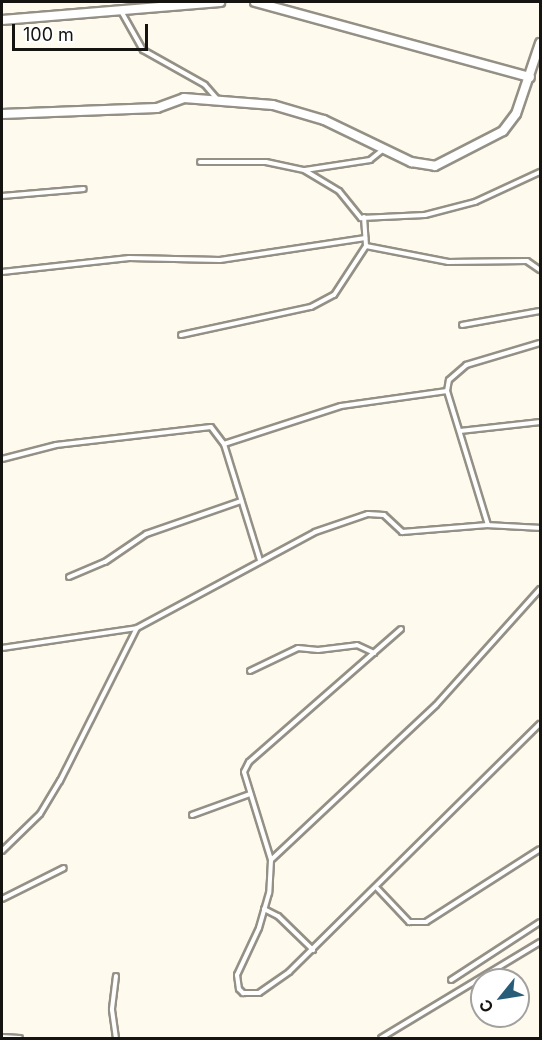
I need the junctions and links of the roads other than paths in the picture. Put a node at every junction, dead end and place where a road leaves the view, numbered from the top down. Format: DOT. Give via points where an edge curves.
graph roads {
  1 [pos="220,2"];
  2 [pos="255,2"];
  3 [pos="121,11"];
  4 [pos="2,20"];
  5 [pos="540,43"];
  6 [pos="530,77"];
  7 [pos="218,100"];
  8 [pos="2,114"];
  9 [pos="381,151"];
  10 [pos="200,162"];
  11 [pos="304,170"];
  12 [pos="540,172"];
  13 [pos="84,189"];
  14 [pos="2,195"];
  15 [pos="364,217"];
  16 [pos="365,238"];
  17 [pos="366,246"];
  18 [pos="540,270"];
  19 [pos="2,273"];
  20 [pos="540,311"];
  21 [pos="462,325"];
  22 [pos="181,334"];
  23 [pos="540,343"];
  24 [pos="447,391"];
  25 [pos="540,422"];
  26 [pos="460,431"];
  27 [pos="224,444"];
  28 [pos="2,459"];
  29 [pos="241,501"];
  30 [pos="488,525"];
  31 [pos="540,528"];
  32 [pos="260,560"];
  33 [pos="69,577"];
  34 [pos="540,590"];
  35 [pos="137,628"];
  36 [pos="401,629"];
  37 [pos="2,648"];
  38 [pos="374,653"];
  39 [pos="250,671"];
  40 [pos="540,724"];
  41 [pos="250,794"];
  42 [pos="192,815"];
  43 [pos="540,849"];
  44 [pos="2,850"];
  45 [pos="271,860"];
  46 [pos="64,868"];
  47 [pos="377,888"];
  48 [pos="2,898"];
  49 [pos="264,909"];
  50 [pos="540,922"];
  51 [pos="540,942"];
  52 [pos="313,950"];
  53 [pos="116,976"];
  54 [pos="451,980"];
  55 [pos="396,1031"];
  56 [pos="2,1037"];
  57 [pos="20,1038"];
  58 [pos="117,1038"];
  59 [pos="381,1038"];
  60 [pos="394,1038"];
  1 -- 3 [label="street"];
  2 -- 6 [label="street"];
  3 -- 4 [label="street"];
  3 -- 7 [label="lane" via="143,50 205,85"];
  5 -- 6 [label="street"];
  6 -- 9 [label="street" via="516,114 503,131 476,146 435,166"];
  7 -- 8 [label="street" via="184,99 157,108"];
  7 -- 9 [label="street" via="273,105 303,113"];
  9 -- 11 [label="lane" via="370,160"];
  10 -- 11 [label="lane" via="266,162"];
  11 -- 15 [label="lane" via="339,191"];
  12 -- 15 [label="lane" via="475,202 425,215"];
  13 -- 14 [label="lane"];
  15 -- 16 [label="lane"];
  16 -- 17 [label="lane"];
  16 -- 19 [label="lane" via="220,260 129,258"];
  17 -- 18 [label="lane" via="448,262 526,261"];
  17 -- 22 [label="lane" via="334,295 311,307"];
  20 -- 21 [label="lane"];
  23 -- 24 [label="lane" via="457,369"];
  24 -- 26 [label="lane"];
  24 -- 27 [label="lane" via="341,406"];
  25 -- 26 [label="lane"];
  26 -- 30 [label="lane"];
  27 -- 28 [label="lane" via="216,430 205,426 56,445"];
  27 -- 29 [label="lane"];
  29 -- 32 [label="lane"];
  29 -- 33 [label="lane" via="146,534 105,562"];
  30 -- 31 [label="lane"];
  30 -- 32 [label="lane" via="402,532 384,515 368,514 315,532"];
  32 -- 35 [label="lane"];
  34 -- 45 [label="lane" via="436,705"];
  35 -- 37 [label="lane"];
  35 -- 44 [label="lane" via="40,814"];
  36 -- 38 [label="lane"];
  38 -- 39 [label="lane" via="357,645 318,650 298,648"];
  38 -- 41 [label="lane" via="249,762 244,772"];
  40 -- 47 [label="lane"];
  41 -- 42 [label="lane"];
  41 -- 45 [label="lane"];
  43 -- 47 [label="lane" via="426,922 409,922"];
  45 -- 49 [label="lane"];
  46 -- 48 [label="lane"];
  47 -- 52 [label="lane"];
  49 -- 52 [label="lane" via="278,916"];
  49 -- 52 [label="lane" via="240,966 238,989 259,993"];
  50 -- 54 [label="lane"];
  51 -- 55 [label="lane"];
  53 -- 58 [label="lane" via="112,1010"];
  55 -- 59 [label="lane"];
  55 -- 60 [label="lane"];
  56 -- 57 [label="lane"];
}
